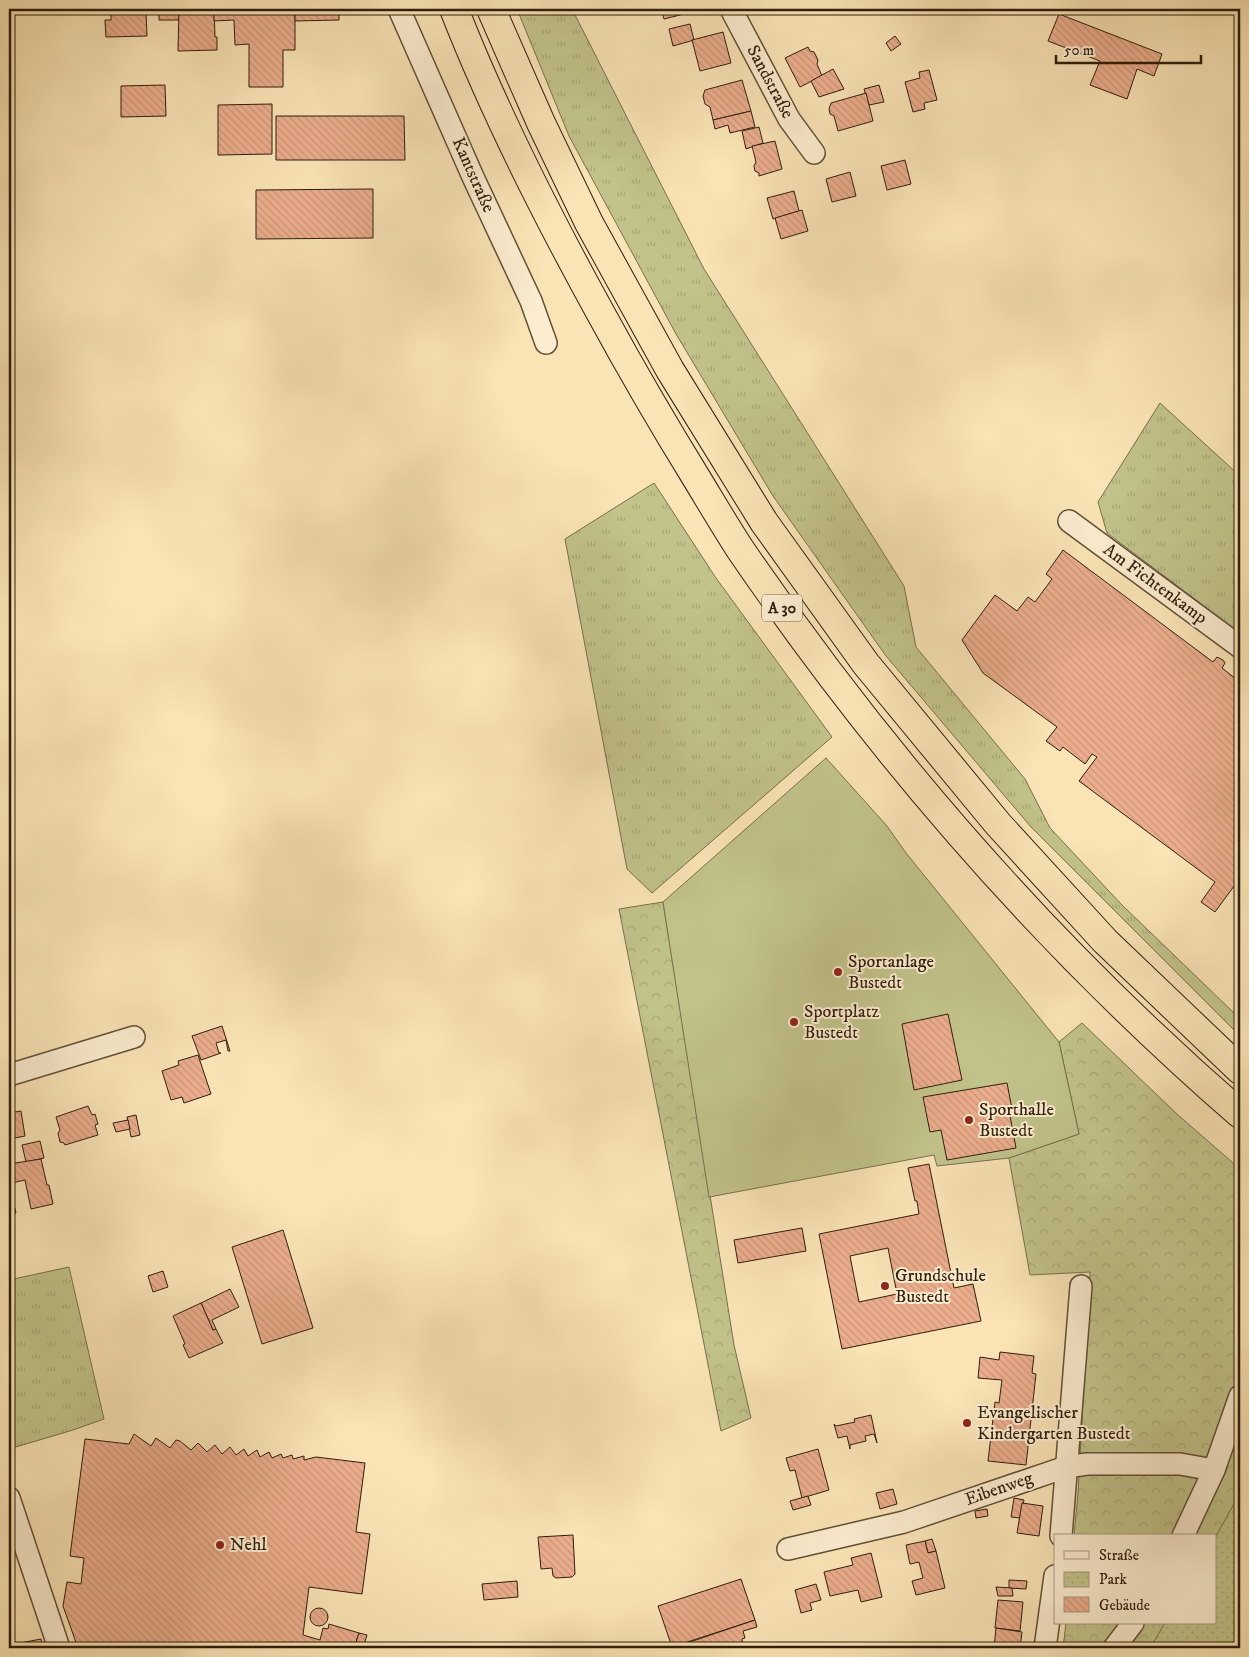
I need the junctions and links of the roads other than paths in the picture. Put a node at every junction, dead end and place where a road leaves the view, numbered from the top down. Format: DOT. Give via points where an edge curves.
graph roads {
  1 [pos="399,9"];
  2 [pos="454,9"];
  3 [pos="491,9"];
  4 [pos="731,9"];
  5 [pos="814,153"];
  6 [pos="546,343"];
  7 [pos="1069,521"];
  8 [pos="1240,647"];
  9 [pos="134,1037"];
  10 [pos="1240,1070"];
  11 [pos="9,1075"];
  12 [pos="1240,1114"];
  13 [pos="1081,1286"];
  14 [pos="1240,1396"];
  15 [pos="1066,1467"];
  16 [pos="1214,1470"];
  17 [pos="9,1498"];
  18 [pos="1061,1534"];
  19 [pos="1184,1534"];
  20 [pos="788,1549"];
  21 [pos="1054,1584"];
  22 [pos="1132,1624"];
  23 [pos="59,1648"];
  24 [pos="1046,1648"];
  25 [pos="1114,1648"];
  1 -- 6 [label="street, Kantstraße" via="531,301"];
  2 -- 12 [label="highway, A 30" via="510,141 557,235 643,392 750,563 840,688 969,844 1078,963"];
  3 -- 10 [label="highway, A 30" via="589,223 670,370 764,522 866,664 998,824 1104,941"];
  4 -- 5 [label="street, Sandstraße" via="789,119"];
  7 -- 8 [label="street, Am Fichtenkamp"];
  9 -- 11 [label="street"];
  13 -- 15 [label="street"];
  14 -- 16 [label="street"];
  15 -- 16 [label="street, Eibenweg" via="1180,1464"];
  15 -- 18 [label="street"];
  15 -- 20 [label="street, Eibenweg" via="904,1522"];
  16 -- 19 [label="street"];
  17 -- 23 [label="street"];
  21 -- 24 [label="street"];
  22 -- 25 [label="street"];
}
